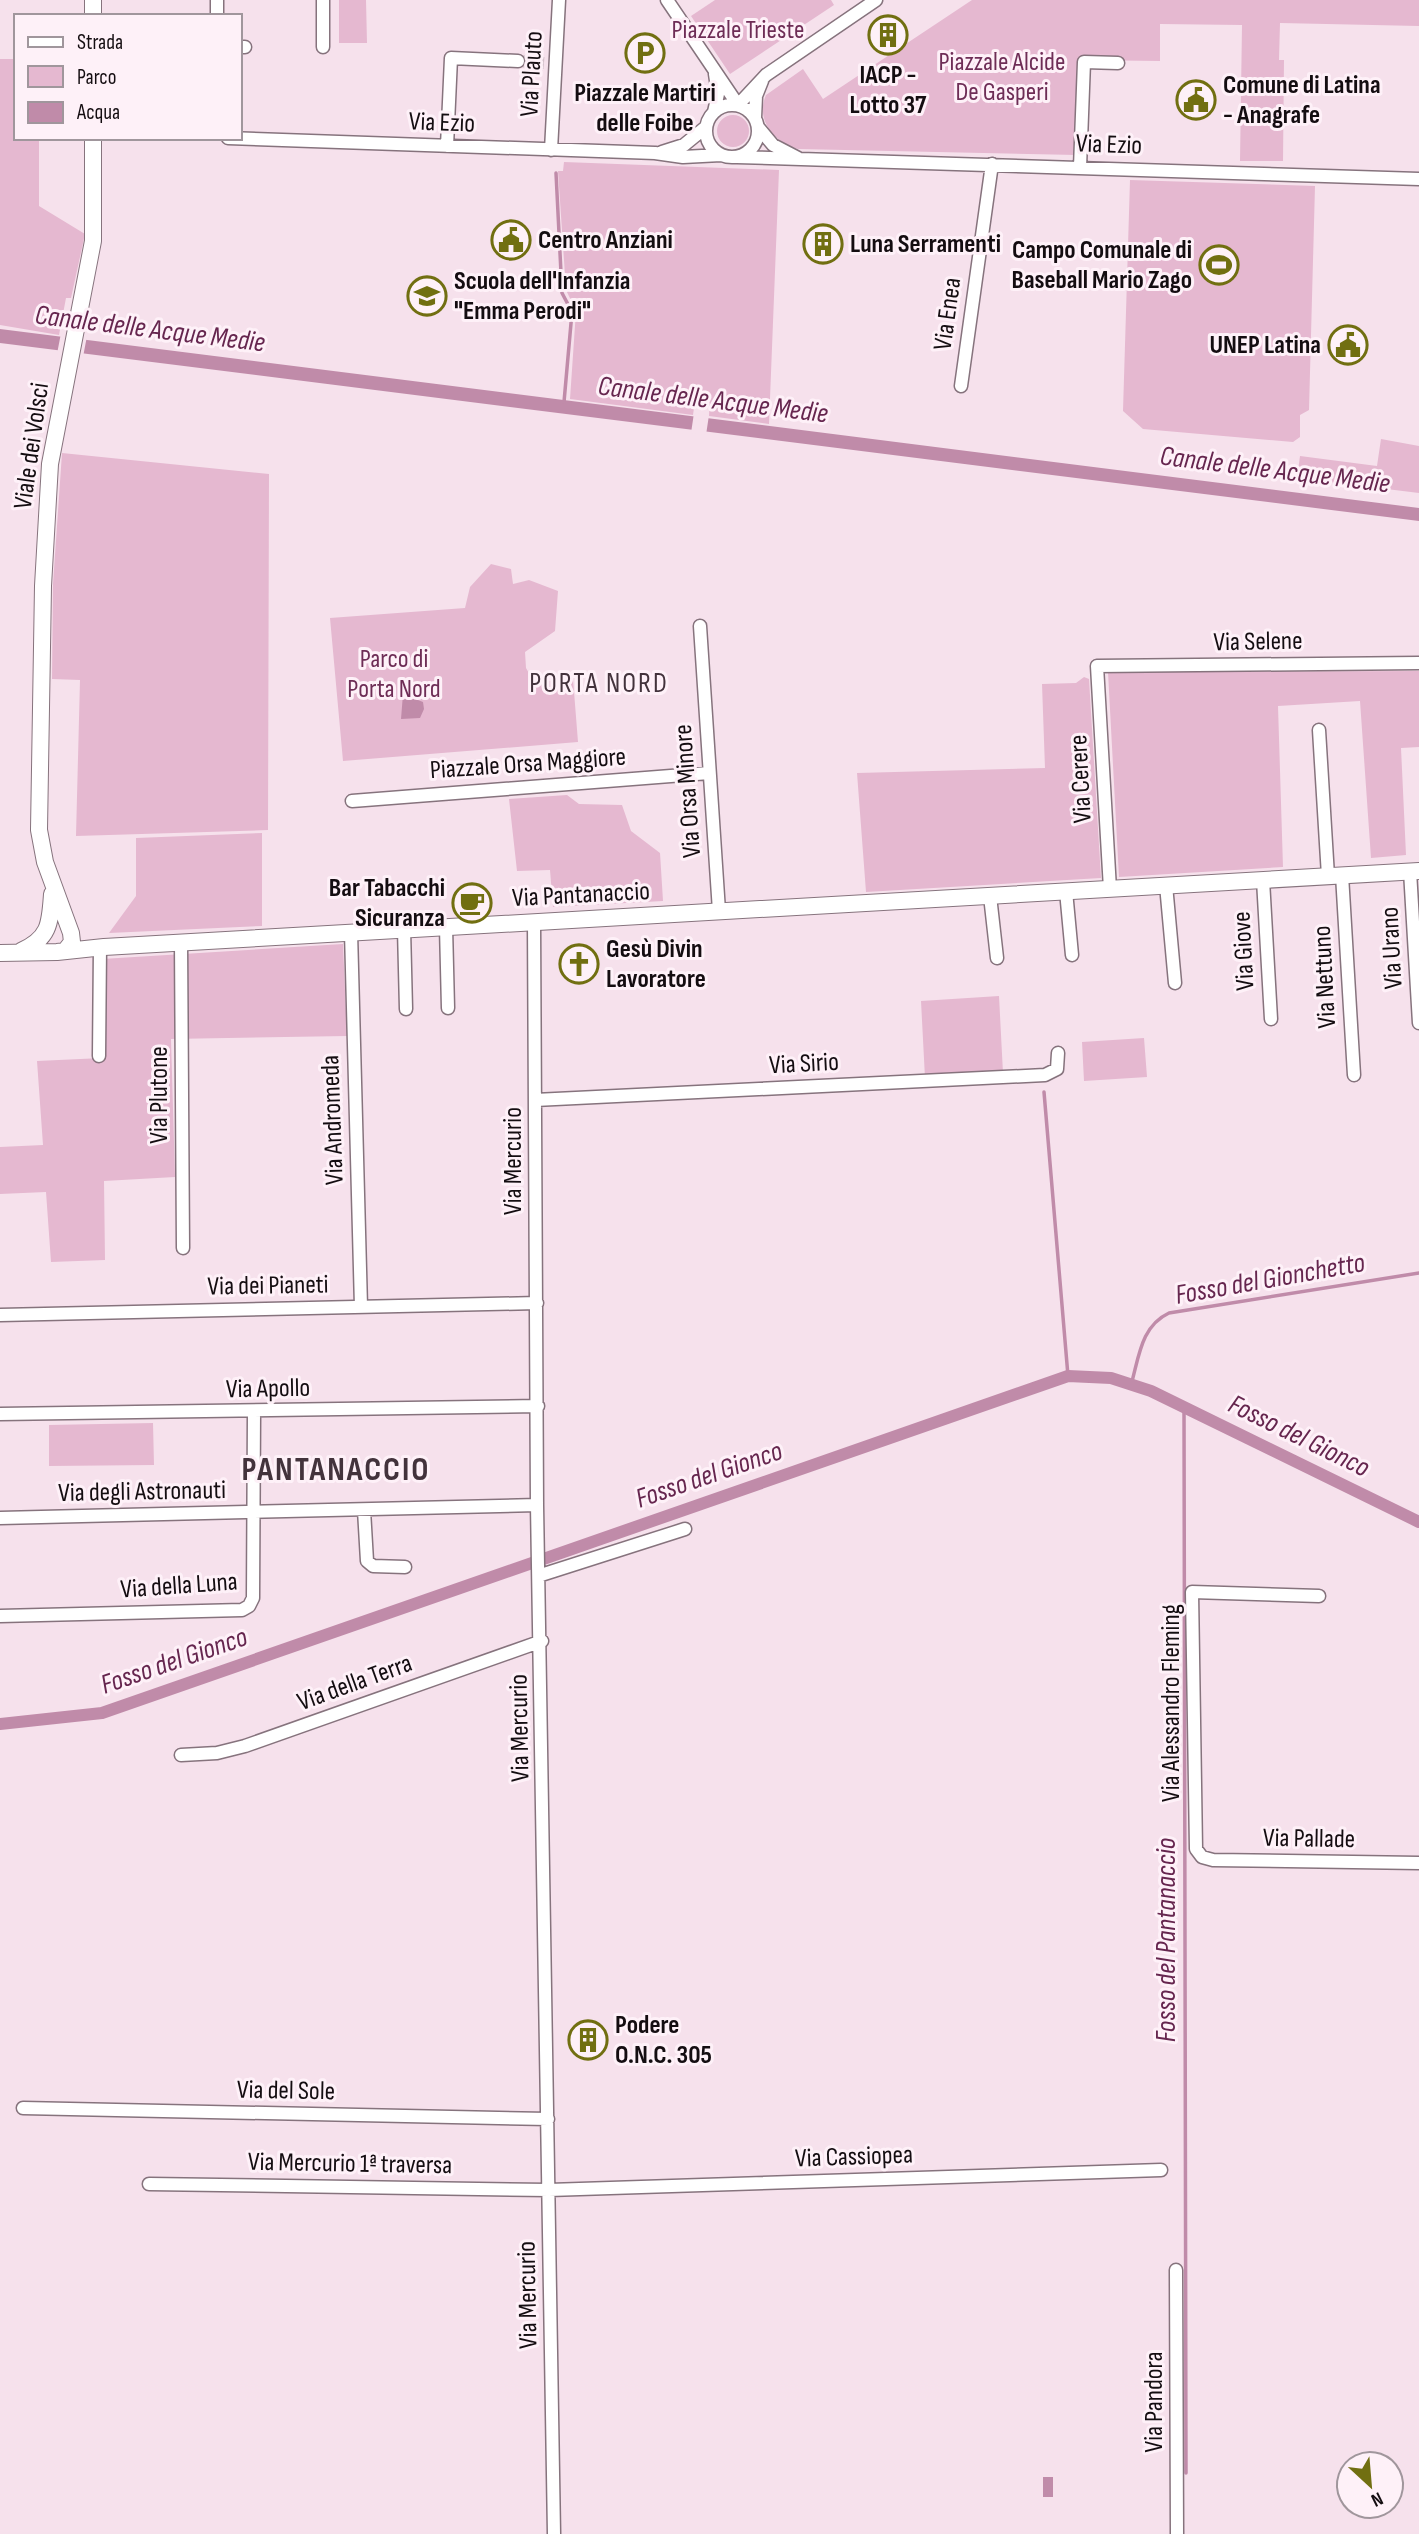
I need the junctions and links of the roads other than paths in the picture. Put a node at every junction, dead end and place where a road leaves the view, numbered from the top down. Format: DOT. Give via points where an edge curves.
graph roads {
  1 [pos="323,0"];
  2 [pos="558,0"];
  3 [pos="667,0"];
  4 [pos="876,0"];
  5 [pos="323,47"];
  6 [pos="518,61"];
  7 [pos="1118,63"];
  8 [pos="715,73"];
  9 [pos="766,75"];
  10 [pos="728,88"];
  11 [pos="738,105"];
  12 [pos="714,112"];
  13 [pos="757,122"];
  14 [pos="706,127"];
  15 [pos="242,139"];
  16 [pos="93,140"];
  17 [pos="447,146"];
  18 [pos="551,150"];
  19 [pos="655,153"];
  20 [pos="722,156"];
  21 [pos="737,157"];
  22 [pos="798,158"];
  23 [pos="992,164"];
  24 [pos="1080,167"];
  25 [pos="1419,179"];
  26 [pos="961,386"];
  27 [pos="700,626"];
  28 [pos="1419,663"];
  29 [pos="1097,666"];
  30 [pos="1319,730"];
  31 [pos="709,773"];
  32 [pos="352,801"];
  33 [pos="1414,871"];
  34 [pos="1335,876"];
  35 [pos="1263,880"];
  36 [pos="1166,885"];
  37 [pos="53,887"];
  38 [pos="1110,889"];
  39 [pos="1066,891"];
  40 [pos="990,895"];
  41 [pos="719,911"];
  42 [pos="534,922"];
  43 [pos="446,927"];
  44 [pos="404,929"];
  45 [pos="47,932"];
  46 [pos="351,932"];
  47 [pos="65,942"];
  48 [pos="181,942"];
  49 [pos="100,947"];
  50 [pos="19,952"];
  51 [pos="0,953"];
  52 [pos="1072,954"];
  53 [pos="997,958"];
  54 [pos="1175,983"];
  55 [pos="448,1008"];
  56 [pos="406,1009"];
  57 [pos="1271,1018"];
  58 [pos="1419,1023"];
  59 [pos="1058,1053"];
  60 [pos="99,1056"];
  61 [pos="1354,1075"];
  62 [pos="535,1100"];
  63 [pos="183,1248"];
  64 [pos="537,1303"];
  65 [pos="361,1307"];
  66 [pos="0,1315"];
  67 [pos="538,1406"];
  68 [pos="254,1412"];
  69 [pos="0,1414"];
  70 [pos="537,1505"];
  71 [pos="364,1510"];
  72 [pos="254,1513"];
  73 [pos="0,1518"];
  74 [pos="685,1529"];
  75 [pos="405,1567"];
  76 [pos="541,1572"];
  77 [pos="1319,1596"];
  78 [pos="0,1616"];
  79 [pos="542,1641"];
  80 [pos="181,1755"];
  81 [pos="1200,1855"];
  82 [pos="1419,1863"];
  83 [pos="23,2108"];
  84 [pos="548,2119"];
  85 [pos="1161,2170"];
  86 [pos="149,2184"];
  87 [pos="549,2190"];
  88 [pos="1176,2270"];
  89 [pos="554,2534"];
  90 [pos="1177,2534"];
  1 -- 5 [label="street"];
  2 -- 18 [label="street, Via Plauto" via="550,63"];
  3 -- 8 [label="street"];
  4 -- 9 [label="street"];
  6 -- 17 [label="street" via="451,58"];
  7 -- 24 [label="street" via="1084,62"];
  8 -- 10 [label="street"];
  8 -- 12 [label="street" via="718,94"];
  9 -- 10 [label="street"];
  9 -- 11 [label="street"];
  9 -- 13 [label="street" via="756,96"];
  10 -- 11 [label="street"];
  11 -- 12 [label="street"];
  11 -- 13 [label="street"];
  12 -- 14 [label="street"];
  13 -- 21 [label="street" via="756,143"];
  13 -- 22 [label="street" via="774,145"];
  14 -- 19 [label="street, Via Ezio" via="684,145"];
  14 -- 20 [label="street" via="711,147"];
  15 -- 17 [label="street, Via Ezio"];
  16 -- 37 [label="street, Viale dei Volsci" via="94,229 51,454 43,586 38,820"];
  17 -- 18 [label="street, Via Ezio"];
  18 -- 19 [label="street, Via Ezio"];
  19 -- 20 [label="street, Via Ezio"];
  20 -- 21 [label="street"];
  21 -- 22 [label="street, Via Ezio"];
  22 -- 23 [label="street, Via Ezio"];
  23 -- 24 [label="street, Via Ezio"];
  23 -- 26 [label="street, Via Enea"];
  24 -- 25 [label="street, Via Ezio"];
  27 -- 31 [label="street, Via Orsa Minore"];
  28 -- 29 [label="street, Via Selene"];
  29 -- 38 [label="street, Via Cerere"];
  30 -- 34 [label="street"];
  31 -- 32 [label="street, Piazzale Orsa Maggiore"];
  31 -- 41 [label="street, Via Orsa Minore"];
  33 -- 34 [label="street, Via Pantanaccio"];
  33 -- 58 [label="street, Via Urano"];
  34 -- 35 [label="street, Via Pantanaccio"];
  34 -- 61 [label="street, Via Nettuno"];
  35 -- 36 [label="street, Via Pantanaccio"];
  35 -- 57 [label="street, Via Giove"];
  36 -- 38 [label="street, Via Pantanaccio"];
  36 -- 54 [label="street"];
  37 -- 45 [label="street, Viale dei Volsci"];
  37 -- 47 [label="street, Viale dei Volsci"];
  38 -- 39 [label="street, Via Pantanaccio"];
  39 -- 40 [label="street, Via Pantanaccio"];
  39 -- 52 [label="street"];
  40 -- 41 [label="street, Via Pantanaccio"];
  40 -- 53 [label="street"];
  41 -- 42 [label="street, Via Pantanaccio"];
  42 -- 43 [label="street, Via Pantanaccio"];
  42 -- 62 [label="street, Via Mercurio"];
  43 -- 44 [label="street, Via Pantanaccio"];
  43 -- 55 [label="street"];
  44 -- 46 [label="street, Via Pantanaccio"];
  44 -- 56 [label="street"];
  45 -- 47 [label="street" via="58,925"];
  45 -- 47 [label="street" via="46,946"];
  45 -- 50 [label="street, Via Pantanaccio"];
  46 -- 48 [label="street, Via Pantanaccio"];
  46 -- 65 [label="street, Via Andromeda"];
  47 -- 49 [label="street, Via Pantanaccio"];
  47 -- 50 [label="street, Via Pantanaccio"];
  48 -- 49 [label="street, Via Pantanaccio"];
  48 -- 63 [label="street, Via Plutone"];
  49 -- 60 [label="street"];
  50 -- 51 [label="street, Via Pantanaccio"];
  59 -- 62 [label="street, Via Sirio" via="1057,1069 1045,1075"];
  62 -- 64 [label="street, Via Mercurio"];
  64 -- 65 [label="street, Via dei Pianeti"];
  64 -- 67 [label="street, Via Mercurio"];
  65 -- 66 [label="street, Via dei Pianeti"];
  67 -- 68 [label="street, Via Apollo"];
  67 -- 70 [label="street, Via Mercurio"];
  68 -- 69 [label="street, Via Apollo"];
  68 -- 72 [label="street, Via della Luna"];
  70 -- 71 [label="street, Via degli Astronauti"];
  70 -- 76 [label="street, Via Mercurio"];
  71 -- 72 [label="street, Via degli Astronauti"];
  71 -- 75 [label="street" via="367,1562"];
  72 -- 73 [label="street, Via degli Astronauti"];
  72 -- 78 [label="street, Via della Luna" via="253,1598 244,1609"];
  74 -- 76 [label="street"];
  76 -- 79 [label="street, Via Mercurio"];
  77 -- 81 [label="street, Via Alessandro Fleming" via="1192,1592 1194,1842"];
  79 -- 80 [label="street, Via della Terra" via="245,1746"];
  79 -- 84 [label="street, Via Mercurio"];
  81 -- 82 [label="street, Via Pallade" via="1213,1860"];
  83 -- 84 [label="street, Via del Sole"];
  84 -- 87 [label="street, Via Mercurio"];
  85 -- 87 [label="street, Via Cassiopea"];
  86 -- 87 [label="street, Via Mercurio 1ª traversa"];
  87 -- 89 [label="street, Via Mercurio"];
  88 -- 90 [label="street, Via Pandora"];
}
